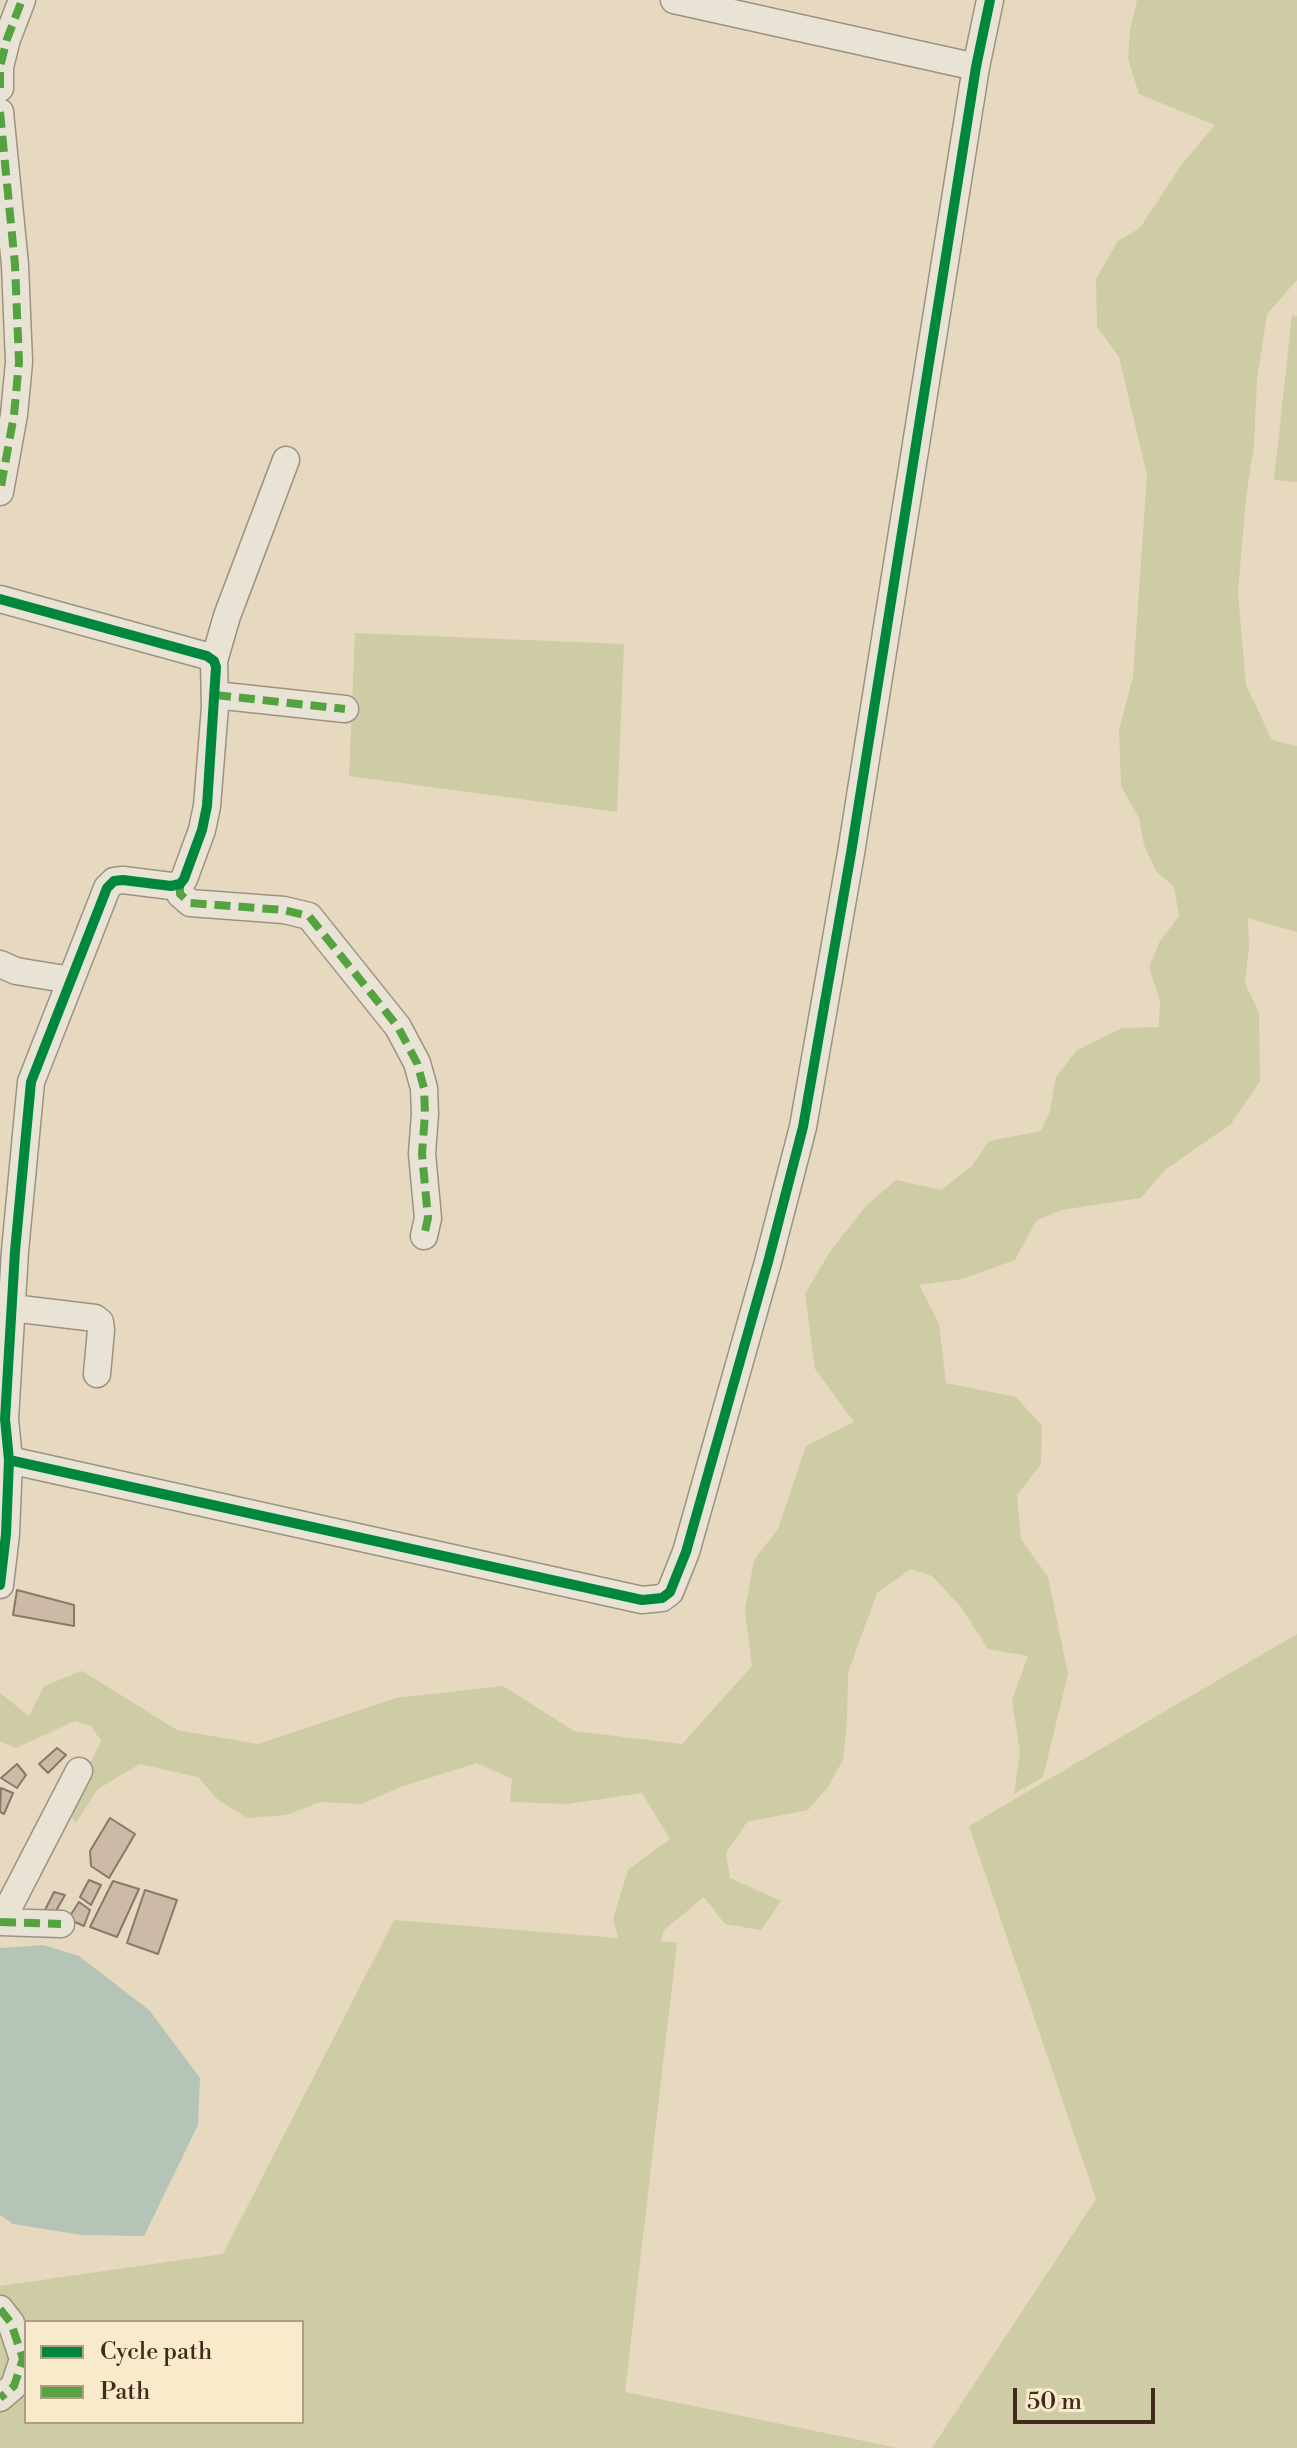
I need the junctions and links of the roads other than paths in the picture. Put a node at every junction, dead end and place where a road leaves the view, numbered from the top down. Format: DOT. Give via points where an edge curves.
graph roads {
  1 [pos="22,0"];
  2 [pos="674,0"];
  3 [pos="990,0"];
  4 [pos="3,38"];
  5 [pos="976,67"];
  6 [pos="0,88"];
  7 [pos="0,112"];
  8 [pos="286,460"];
  9 [pos="0,492"];
  10 [pos="0,599"];
  11 [pos="214,661"];
  12 [pos="215,695"];
  13 [pos="345,709"];
  14 [pos="180,884"];
  15 [pos="0,964"];
  16 [pos="71,980"];
  17 [pos="424,1236"];
  18 [pos="8,1251"];
  19 [pos="12,1308"];
  20 [pos="97,1374"];
  21 [pos="2,1420"];
  22 [pos="9,1460"];
  23 [pos="4,1505"];
  24 [pos="0,1585"];
  25 [pos="79,1771"];
  26 [pos="1,1922"];
  27 [pos="61,1924"];
  28 [pos="0,2309"];
  29 [pos="0,2398"];
  1 -- 4 [label="street"];
  2 -- 5 [label="street"];
  3 -- 5 [label="street"];
  4 -- 6 [label="street"];
  5 -- 22 [label="street" via="803,1127 686,1552 670,1592 642,1600"];
  7 -- 9 [label="street" via="19,362"];
  8 -- 11 [label="street"];
  10 -- 11 [label="street"];
  11 -- 12 [label="street"];
  12 -- 13 [label="street"];
  12 -- 14 [label="street" via="207,806"];
  14 -- 16 [label="street" via="114,881"];
  14 -- 17 [label="street" via="180,894 190,903 309,916 398,1027 414,1054 424,1088"];
  15 -- 16 [label="street"];
  16 -- 18 [label="street" via="31,1082"];
  18 -- 19 [label="street"];
  19 -- 20 [label="street" via="95,1318 101,1330"];
  19 -- 21 [label="street"];
  21 -- 22 [label="street"];
  22 -- 23 [label="street"];
  23 -- 24 [label="street"];
  25 -- 26 [label="street"];
  26 -- 27 [label="street"];
  28 -- 29 [label="street" via="11,2323 23,2359 14,2386"];
}
